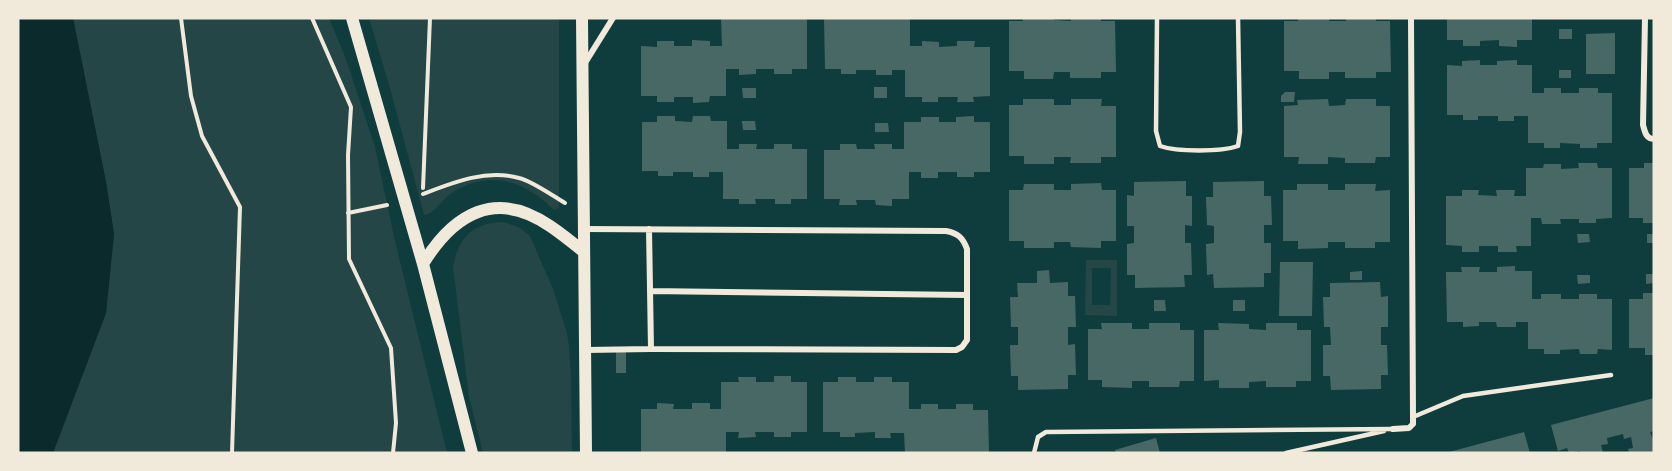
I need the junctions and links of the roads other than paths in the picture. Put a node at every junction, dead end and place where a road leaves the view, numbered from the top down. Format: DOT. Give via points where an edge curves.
graph roads {
  1 [pos="352,18"];
  2 [pos="582,18"];
  3 [pos="613,18"];
  4 [pos="1157,18"];
  5 [pos="1238,18"];
  6 [pos="1411,18"];
  7 [pos="1646,18"];
  8 [pos="583,66"];
  9 [pos="1654,140"];
  10 [pos="583,229"];
  11 [pos="649,229"];
  12 [pos="584,252"];
  13 [pos="423,264"];
  14 [pos="650,291"];
  15 [pos="967,295"];
  16 [pos="651,349"];
  17 [pos="586,350"];
  18 [pos="1611,375"];
  19 [pos="1413,417"];
  20 [pos="1393,429"];
  21 [pos="472,453"];
  22 [pos="586,453"];
  23 [pos="1034,453"];
  24 [pos="1286,453"];
  1 -- 13 [label="main road"];
  2 -- 8 [label="main road"];
  3 -- 8 [label="street"];
  4 -- 5 [label="lane" via="1156,131 1160,146 1228,150 1238,146 1240,132"];
  6 -- 19 [label="street"];
  7 -- 9 [label="street" via="1643,125 1646,135"];
  8 -- 10 [label="main road"];
  10 -- 11 [label="street"];
  10 -- 12 [label="main road"];
  11 -- 14 [label="street"];
  11 -- 15 [label="street" via="955,232 967,249"];
  12 -- 13 [label="main road" via="549,225 503,207 481,209 466,217 441,238"];
  12 -- 17 [label="main road"];
  13 -- 21 [label="main road"];
  14 -- 15 [label="street"];
  14 -- 16 [label="street"];
  15 -- 16 [label="street" via="967,340 956,350"];
  16 -- 17 [label="street"];
  17 -- 22 [label="main road"];
  18 -- 19 [label="lane" via="1463,396"];
  19 -- 20 [label="street" via="1409,428"];
  20 -- 23 [label="lane" via="1046,432 1038,437"];
  20 -- 24 [label="lane"];
}
